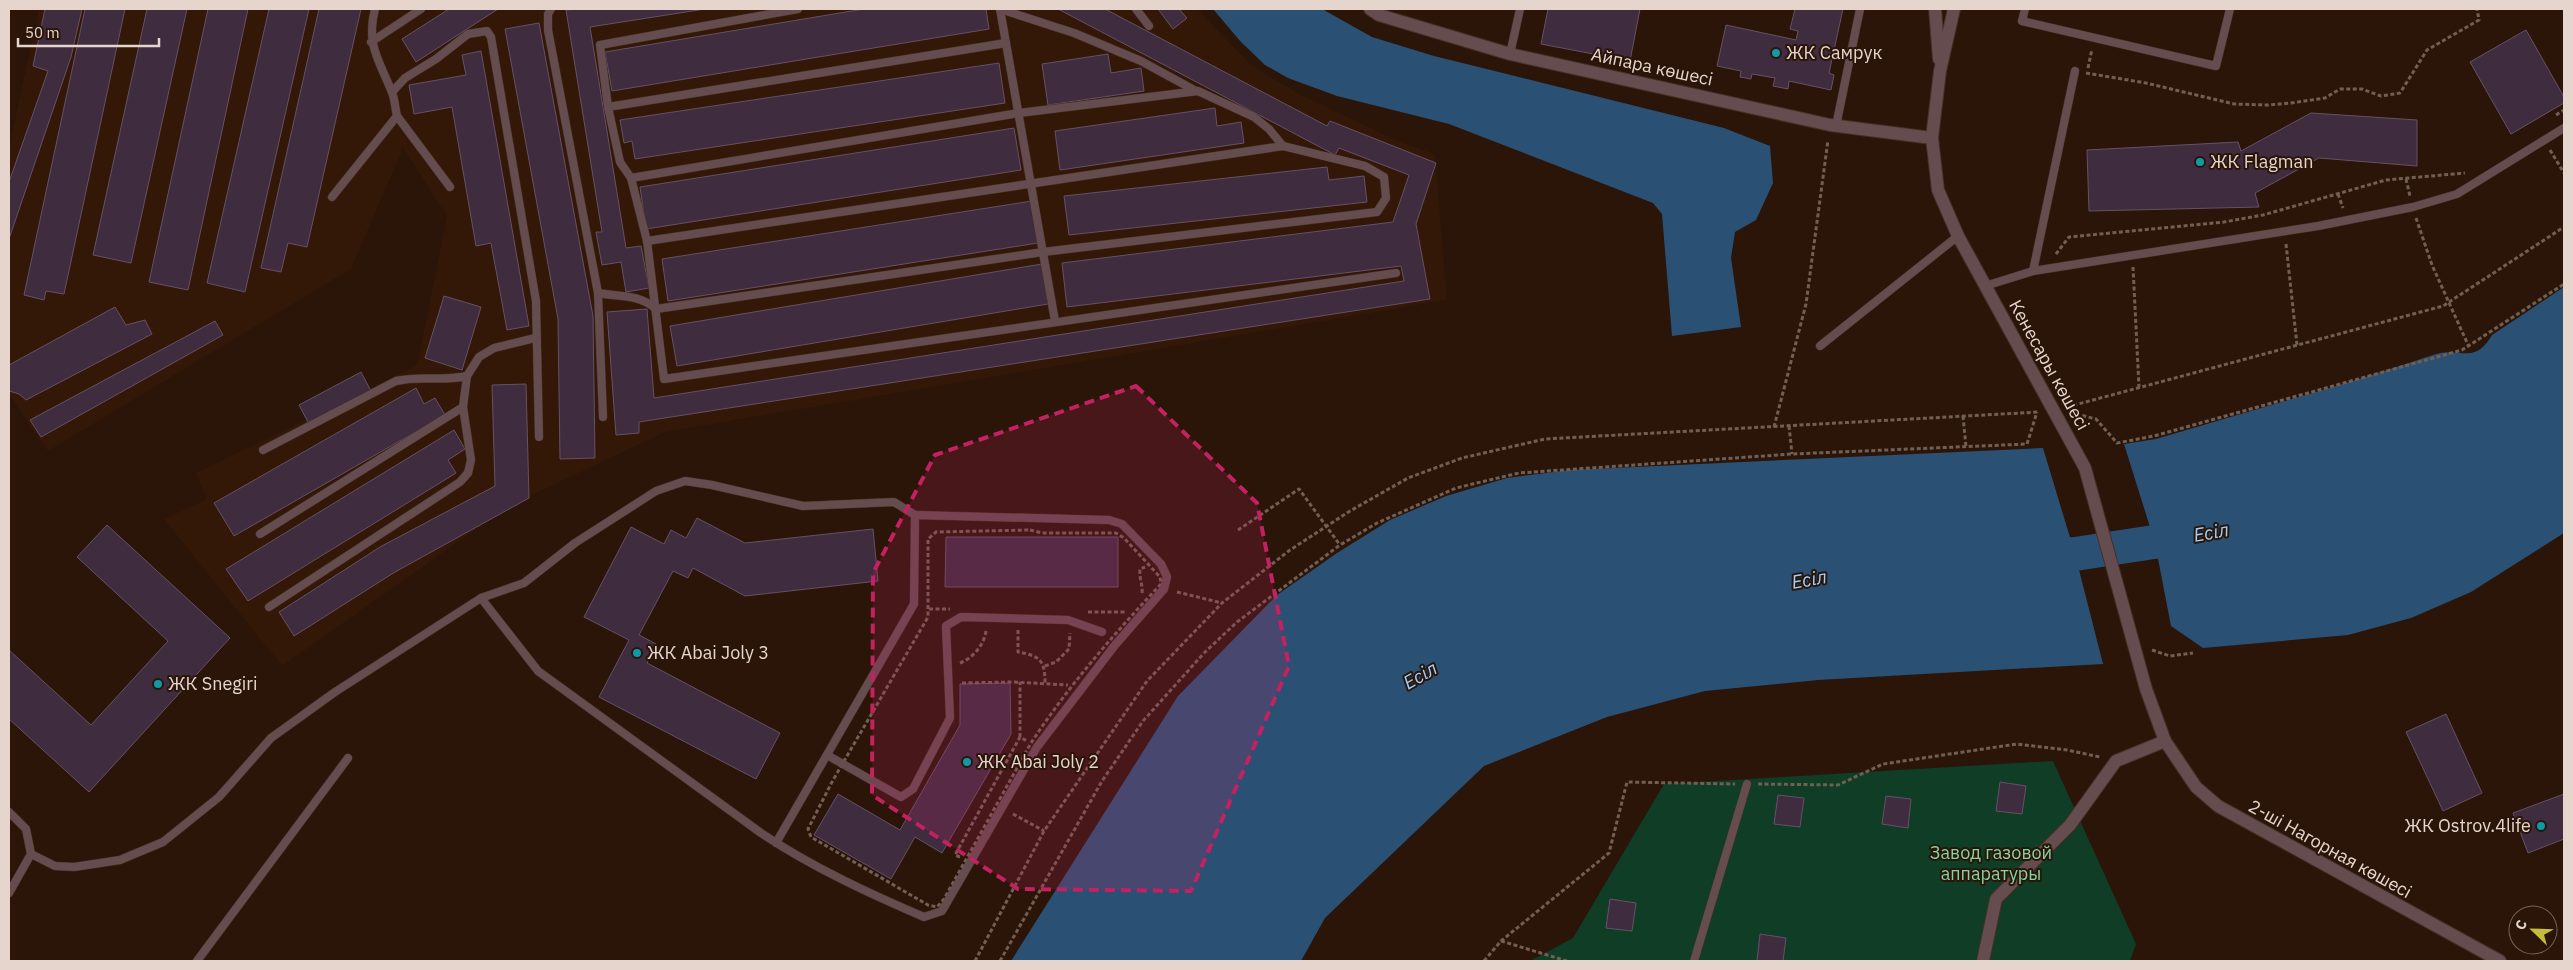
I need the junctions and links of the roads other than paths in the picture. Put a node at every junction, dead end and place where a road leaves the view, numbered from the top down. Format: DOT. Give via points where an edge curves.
graph roads {
  1 [pos="375,9"];
  2 [pos="421,9"];
  3 [pos="551,9"];
  4 [pos="798,9"];
  5 [pos="1000,9"];
  6 [pos="1136,9"];
  7 [pos="1370,9"];
  8 [pos="1520,9"];
  9 [pos="1860,9"];
  10 [pos="1935,9"];
  11 [pos="1954,9"];
  12 [pos="2025,9"];
  13 [pos="2230,9"];
  14 [pos="1149,26"];
  15 [pos="371,42"];
  16 [pos="1006,43"];
  17 [pos="1510,54"];
  18 [pos="1940,71"];
  19 [pos="2075,71"];
  20 [pos="1198,91"];
  21 [pos="392,92"];
  22 [pos="608,107"];
  23 [pos="1019,113"];
  24 [pos="397,116"];
  25 [pos="1833,125"];
  26 [pos="2564,128"];
  27 [pos="1932,138"];
  28 [pos="1283,146"];
  29 [pos="631,178"];
  30 [pos="1031,183"];
  31 [pos="450,187"];
  32 [pos="332,197"];
  33 [pos="1958,236"];
  34 [pos="647,241"];
  35 [pos="1044,252"];
  36 [pos="2033,271"];
  37 [pos="1396,273"];
  38 [pos="1985,286"];
  39 [pos="598,293"];
  40 [pos="656,309"];
  41 [pos="1055,321"];
  42 [pos="535,338"];
  43 [pos="1820,346"];
  44 [pos="467,376"];
  45 [pos="463,407"];
  46 [pos="603,417"];
  47 [pos="538,437"];
  48 [pos="263,450"];
  49 [pos="916,515"];
  50 [pos="260,534"];
  51 [pos="481,598"];
  52 [pos="269,607"];
  53 [pos="1102,632"];
  54 [pos="2165,741"];
  55 [pos="827,755"];
  56 [pos="348,758"];
  57 [pos="1747,784"];
  58 [pos="9,812"];
  59 [pos="776,844"];
  60 [pos="31,854"];
  61 [pos="9,894"];
  62 [pos="197,961"];
  63 [pos="1694,961"];
  64 [pos="1983,961"];
  65 [pos="2500,961"];
  1 -- 15 [label="lane"];
  2 -- 15 [label="lane"];
  3 -- 39 [label="lane" via="548,30"];
  4 -- 22 [label="lane" via="600,45"];
  5 -- 16 [label="lane"];
  5 -- 20 [label="lane" via="1074,33 1141,61"];
  6 -- 14 [label="lane"];
  7 -- 17 [label="street, Айпара көшесі" via="1379,15"];
  8 -- 17 [label="lane"];
  9 -- 25 [label="lane"];
  10 -- 18 [label="street"];
  11 -- 18 [label="street, Кенесары көшесі"];
  12 -- 13 [label="lane" via="2022,21 2216,66"];
  15 -- 21 [label="lane"];
  16 -- 22 [label="lane"];
  16 -- 23 [label="lane"];
  17 -- 25 [label="street, Айпара көшесі"];
  18 -- 27 [label="street, Кенесары көшесі"];
  19 -- 36 [label="lane"];
  20 -- 23 [label="lane"];
  20 -- 28 [label="lane" via="1254,117"];
  21 -- 24 [label="lane"];
  21 -- 42 [label="lane" via="405,78 468,34 487,31 491,36 536,301"];
  22 -- 29 [label="lane" via="620,162"];
  23 -- 29 [label="lane"];
  23 -- 30 [label="lane"];
  24 -- 31 [label="lane"];
  24 -- 32 [label="lane"];
  25 -- 27 [label="street, Айпара көшесі"];
  26 -- 36 [label="lane" via="2457,194 2413,208"];
  27 -- 33 [label="street, Кенесары көшесі" via="1938,190"];
  28 -- 30 [label="lane"];
  28 -- 35 [label="lane" via="1365,166 1384,177 1386,198 1382,207 1377,212"];
  29 -- 34 [label="lane"];
  30 -- 34 [label="lane"];
  30 -- 35 [label="lane"];
  33 -- 38 [label="street, Кенесары көшесі"];
  33 -- 43 [label="lane"];
  34 -- 40 [label="lane"];
  35 -- 40 [label="lane"];
  35 -- 41 [label="lane"];
  36 -- 38 [label="lane"];
  37 -- 41 [label="lane"];
  38 -- 54 [label="street, Кенесары көшесі" via="2085,468 2146,689"];
  39 -- 40 [label="lane" via="646,300"];
  39 -- 46 [label="lane"];
  40 -- 41 [label="lane" via="664,379"];
  42 -- 44 [label="lane" via="494,348 479,357"];
  42 -- 47 [label="lane"];
  44 -- 45 [label="lane"];
  44 -- 48 [label="lane" via="448,380 414,377 396,381"];
  45 -- 50 [label="lane"];
  45 -- 52 [label="lane" via="471,460 468,473 460,482"];
  49 -- 51 [label="lane" via="894,502 803,506 686,481 656,491 625,510 575,543 524,583"];
  49 -- 55 [label="lane" via="914,604"];
  49 -- 59 [label="lane" via="1109,520 1122,524 1161,564 1167,576 1164,588 1034,745 1002,808 967,861 942,911 924,917 806,862"];
  51 -- 59 [label="lane" via="538,671"];
  51 -- 60 [label="lane" via="335,692 271,738 219,797 163,842 120,860 74,868 55,866"];
  53 -- 55 [label="lane" via="1068,620 961,617 946,626 950,718 913,789 901,797"];
  54 -- 64 [label="street" via="2116,761 2070,825 1996,899"];
  54 -- 65 [label="street, 2-ші Нагорная көшесі" via="2196,787 2218,806"];
  55 -- 59 [label="lane"];
  56 -- 62 [label="lane"];
  57 -- 63 [label="lane"];
  58 -- 60 [label="lane" via="26,829"];
  60 -- 61 [label="lane"];
}
